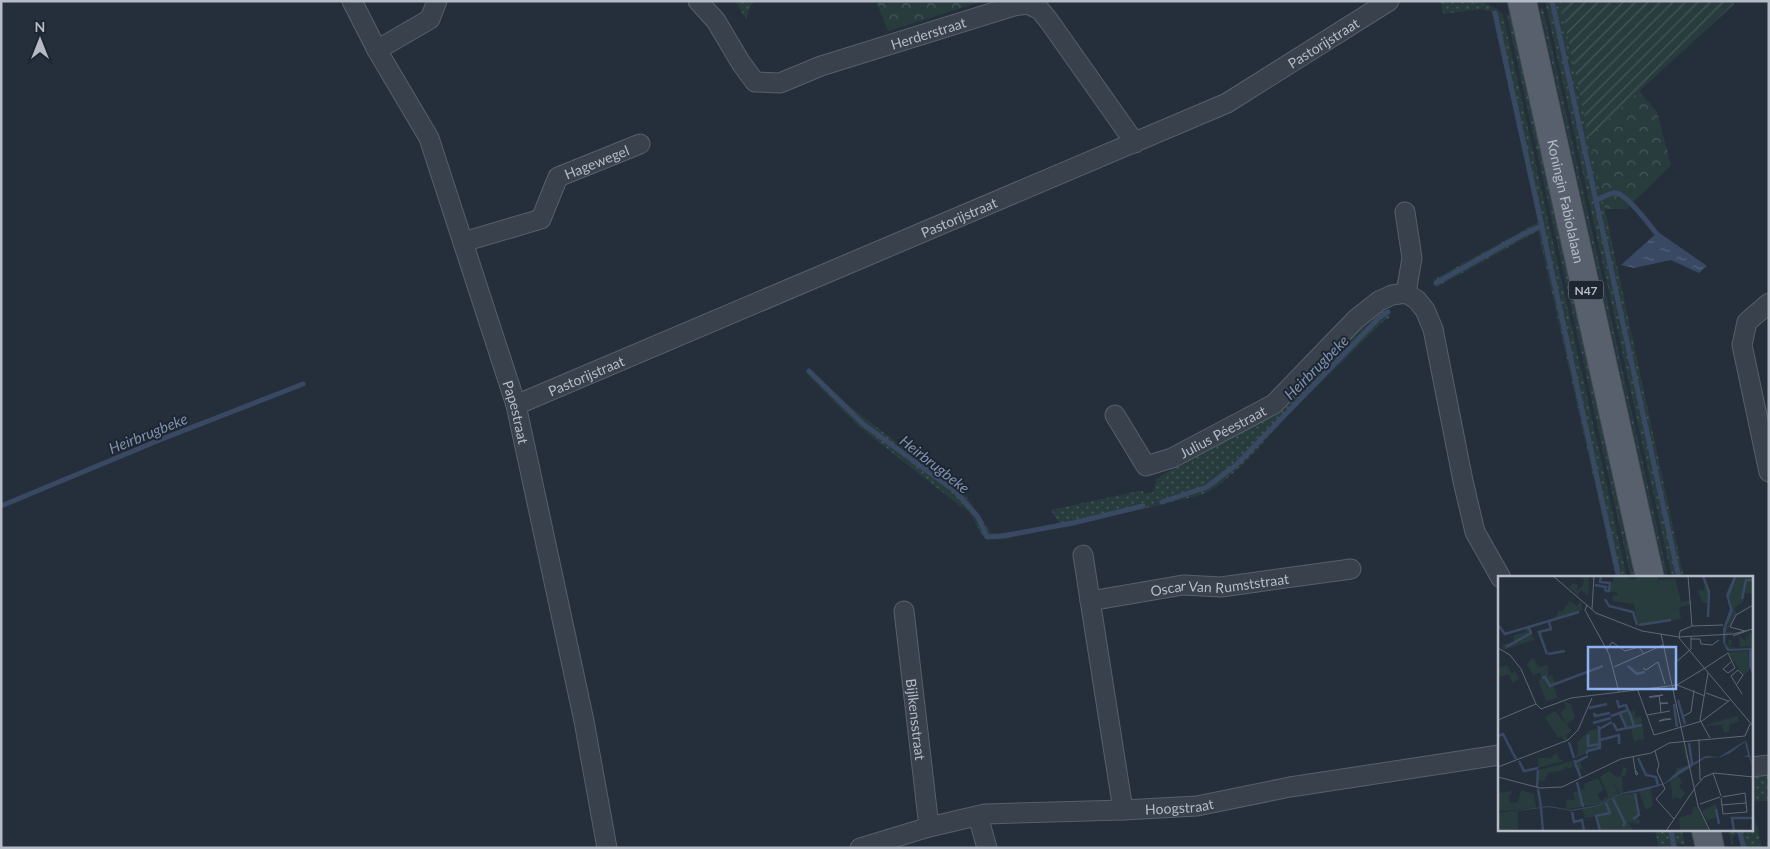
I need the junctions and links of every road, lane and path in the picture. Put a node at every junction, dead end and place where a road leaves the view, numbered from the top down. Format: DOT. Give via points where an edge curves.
graph roads {
  1 [pos="352,1"];
  2 [pos="437,1"];
  3 [pos="698,1"];
  4 [pos="1522,1"];
  5 [pos="1391,2"];
  6 [pos="377,50"];
  7 [pos="1134,142"];
  8 [pos="640,144"];
  9 [pos="1405,212"];
  10 [pos="463,242"];
  11 [pos="1406,293"];
  12 [pos="1769,303"];
  13 [pos="516,404"];
  14 [pos="1115,415"];
  15 [pos="1769,472"];
  16 [pos="1082,555"];
  17 [pos="1351,568"];
  18 [pos="1500,576"];
  19 [pos="1650,576"];
  20 [pos="1090,601"];
  21 [pos="904,611"];
  22 [pos="1498,755"];
  23 [pos="1769,765"];
  24 [pos="1752,768"];
  25 [pos="1123,810"];
  26 [pos="978,816"];
  27 [pos="928,827"];
  28 [pos="1706,832"];
  29 [pos="607,848"];
  30 [pos="860,848"];
  31 [pos="987,848"];
  32 [pos="1710,848"];
  1 -- 6 [label="street, Papestraat"];
  2 -- 6 [label="street" via="430,19"];
  3 -- 7 [label="street, Herderstraat" via="716,21 755,82 780,83 849,57 1028,4 1040,10 1049,21"];
  4 -- 19 [label="main road, Koningin Fabiolalaan / N47"];
  5 -- 7 [label="street, Pastorijstraat" via="1227,103"];
  6 -- 10 [label="street, Papestraat" via="429,138"];
  7 -- 13 [label="street, Pastorijstraat"];
  8 -- 10 [label="street, Hagewegel" via="558,177 541,219"];
  9 -- 11 [label="street" via="1412,258"];
  10 -- 13 [label="street, Papestraat"];
  11 -- 14 [label="street, Julius Péestraat" via="1392,295 1356,319 1274,404 1172,458 1146,466"];
  11 -- 18 [label="street" via="1425,310 1433,329 1475,532"];
  12 -- 15 [label="street" via="1747,322 1742,345"];
  13 -- 29 [label="street, Papestraat" via="584,721"];
  16 -- 20 [label="street"];
  17 -- 20 [label="street, Oscar Van Rumststraat" via="1221,587 1183,585"];
  20 -- 25 [label="street"];
  21 -- 27 [label="street, Bijlkensstraat"];
  22 -- 25 [label="street, Hoogstraat" via="1290,787 1197,806"];
  23 -- 24 [label="street"];
  25 -- 26 [label="street, Hoogstraat"];
  26 -- 27 [label="street, Hoogstraat"];
  26 -- 31 [label="street"];
  27 -- 30 [label="street, Hoogstraat"];
  28 -- 32 [label="main road"];
}
